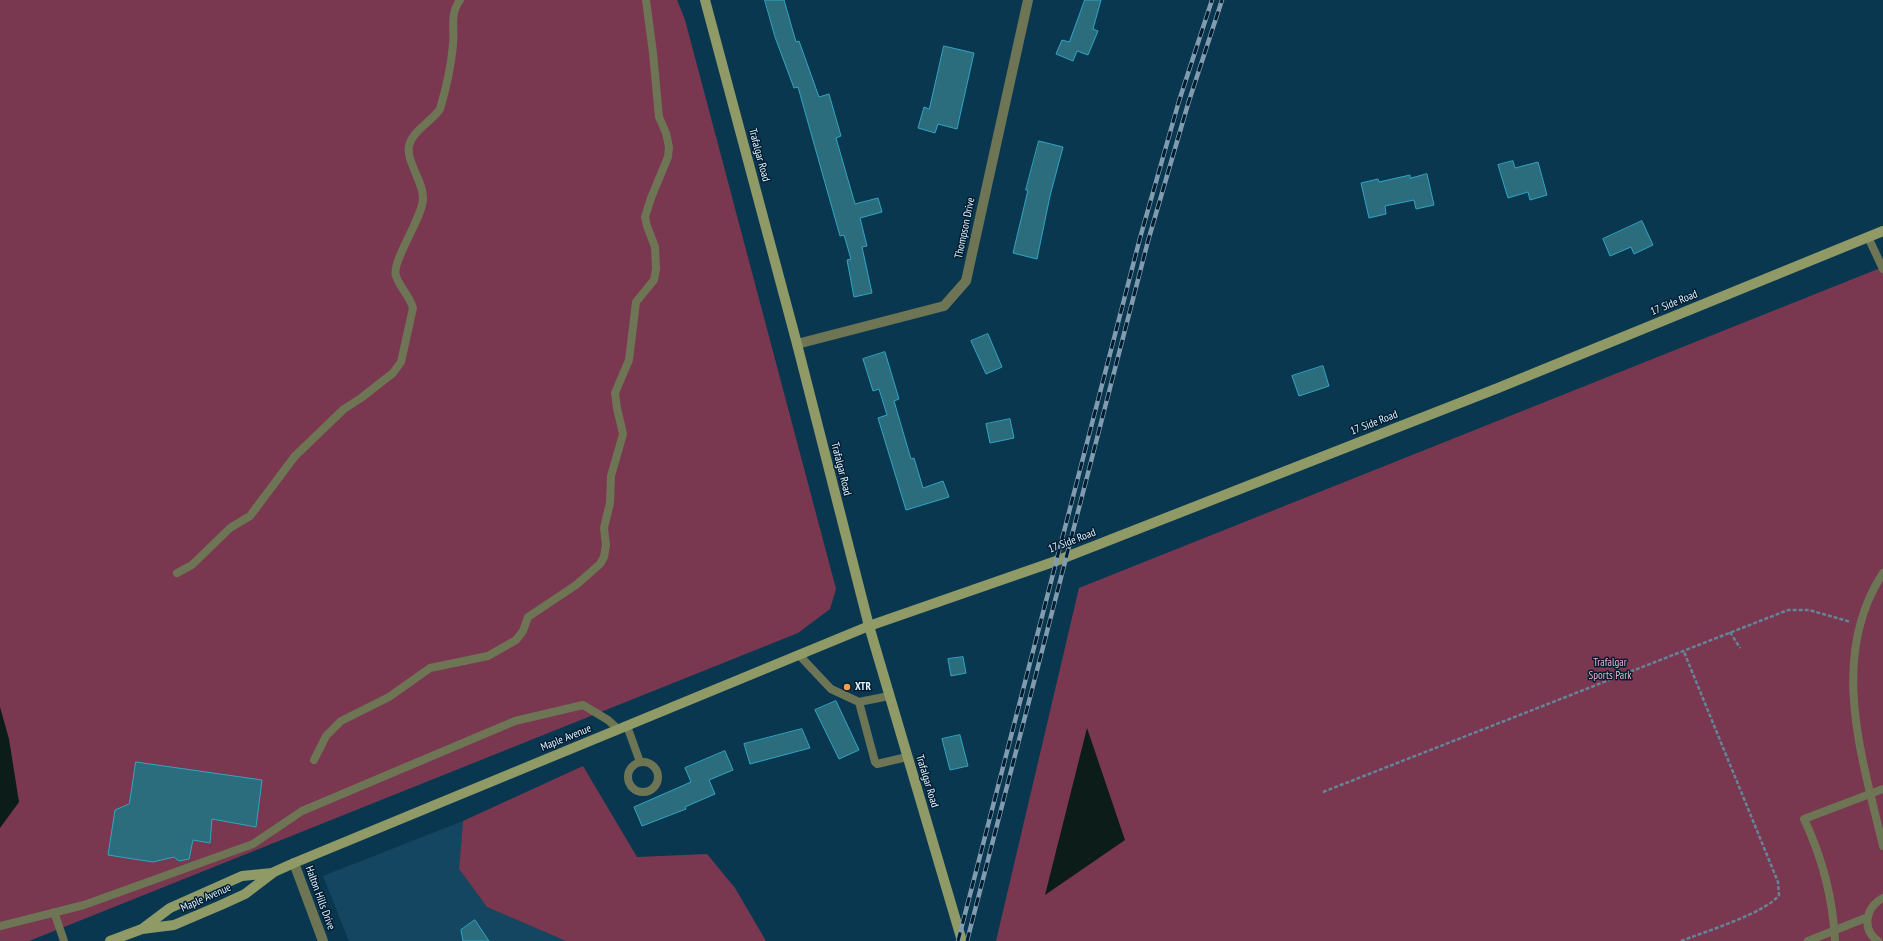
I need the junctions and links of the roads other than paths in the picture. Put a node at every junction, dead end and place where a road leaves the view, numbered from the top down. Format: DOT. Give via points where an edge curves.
graph roads {
  1 [pos="460,0"];
  2 [pos="646,0"];
  3 [pos="705,0"];
  4 [pos="1028,0"];
  5 [pos="1883,231"];
  6 [pos="1868,237"];
  7 [pos="1883,269"];
  8 [pos="797,344"];
  9 [pos="177,573"];
  10 [pos="1883,573"];
  11 [pos="869,626"];
  12 [pos="799,655"];
  13 [pos="889,696"];
  14 [pos="859,702"];
  15 [pos="622,728"];
  16 [pos="907,757"];
  17 [pos="314,760"];
  18 [pos="640,762"];
  19 [pos="1883,789"];
  20 [pos="1871,793"];
  21 [pos="1883,846"];
  22 [pos="294,863"];
  23 [pos="274,872"];
  24 [pos="1883,898"];
  25 [pos="54,912"];
  26 [pos="1868,917"];
  27 [pos="0,926"];
  28 [pos="142,929"];
  29 [pos="1834,930"];
  30 [pos="64,941"];
  31 [pos="110,941"];
  32 [pos="323,941"];
  33 [pos="962,941"];
  34 [pos="1808,941"];
  35 [pos="1835,941"];
  36 [pos="1878,941"];
  1 -- 9 [label="lane" via="454,8 452,17 453,44 440,109 413,138 409,146 409,154 422,188 423,200 410,238 396,266 395,275 411,300 413,308 401,362 387,377 344,409 295,456 250,516 230,528 192,565"];
  2 -- 17 [label="lane" via="659,117 669,147 668,157 650,198 645,217 655,247 654,280 636,302 629,360 615,393 623,434 611,476 610,503 604,528 604,557 600,564 576,585 544,608 534,611 516,640 488,656 430,668 389,697 341,721 326,736"];
  3 -- 8 [label="main road, Trafalgar Road"];
  4 -- 8 [label="street, Thompson Drive" via="966,281 944,306"];
  5 -- 6 [label="main road, 17 Side Road"];
  6 -- 7 [label="lane"];
  6 -- 11 [label="main road, 17 Side Road" via="1505,385 1056,561"];
  8 -- 11 [label="main road, Trafalgar Road"];
  10 -- 20 [label="lane" via="1871,595 1855,647 1853,697 1856,732"];
  11 -- 12 [label="main road, Maple Avenue"];
  11 -- 13 [label="main road, Trafalgar Road"];
  12 -- 14 [label="lane" via="831,689"];
  12 -- 15 [label="main road, Maple Avenue"];
  13 -- 14 [label="lane"];
  13 -- 16 [label="main road, Trafalgar Road"];
  14 -- 16 [label="lane" via="875,762 877,764"];
  15 -- 18 [label="lane"];
  15 -- 22 [label="main road, Maple Avenue"];
  15 -- 25 [label="lane" via="583,705 515,721 302,811 253,844 84,905"];
  16 -- 33 [label="main road, Trafalgar Road"];
  19 -- 20 [label="lane"];
  20 -- 21 [label="lane"];
  20 -- 29 [label="lane" via="1804,819 1830,893"];
  22 -- 23 [label="main road, Maple Avenue"];
  22 -- 32 [label="street, Halton Hills Drive"];
  23 -- 28 [label="main road, Maple Avenue" via="242,876 170,908"];
  23 -- 28 [label="main road, Maple Avenue" via="245,894 221,905 174,925"];
  24 -- 26 [label="lane" via="1873,905"];
  25 -- 27 [label="lane"];
  25 -- 30 [label="lane"];
  26 -- 29 [label="lane"];
  26 -- 36 [label="lane" via="1869,929"];
  28 -- 31 [label="main road, Maple Avenue"];
  29 -- 34 [label="lane"];
  29 -- 35 [label="lane"];
}
